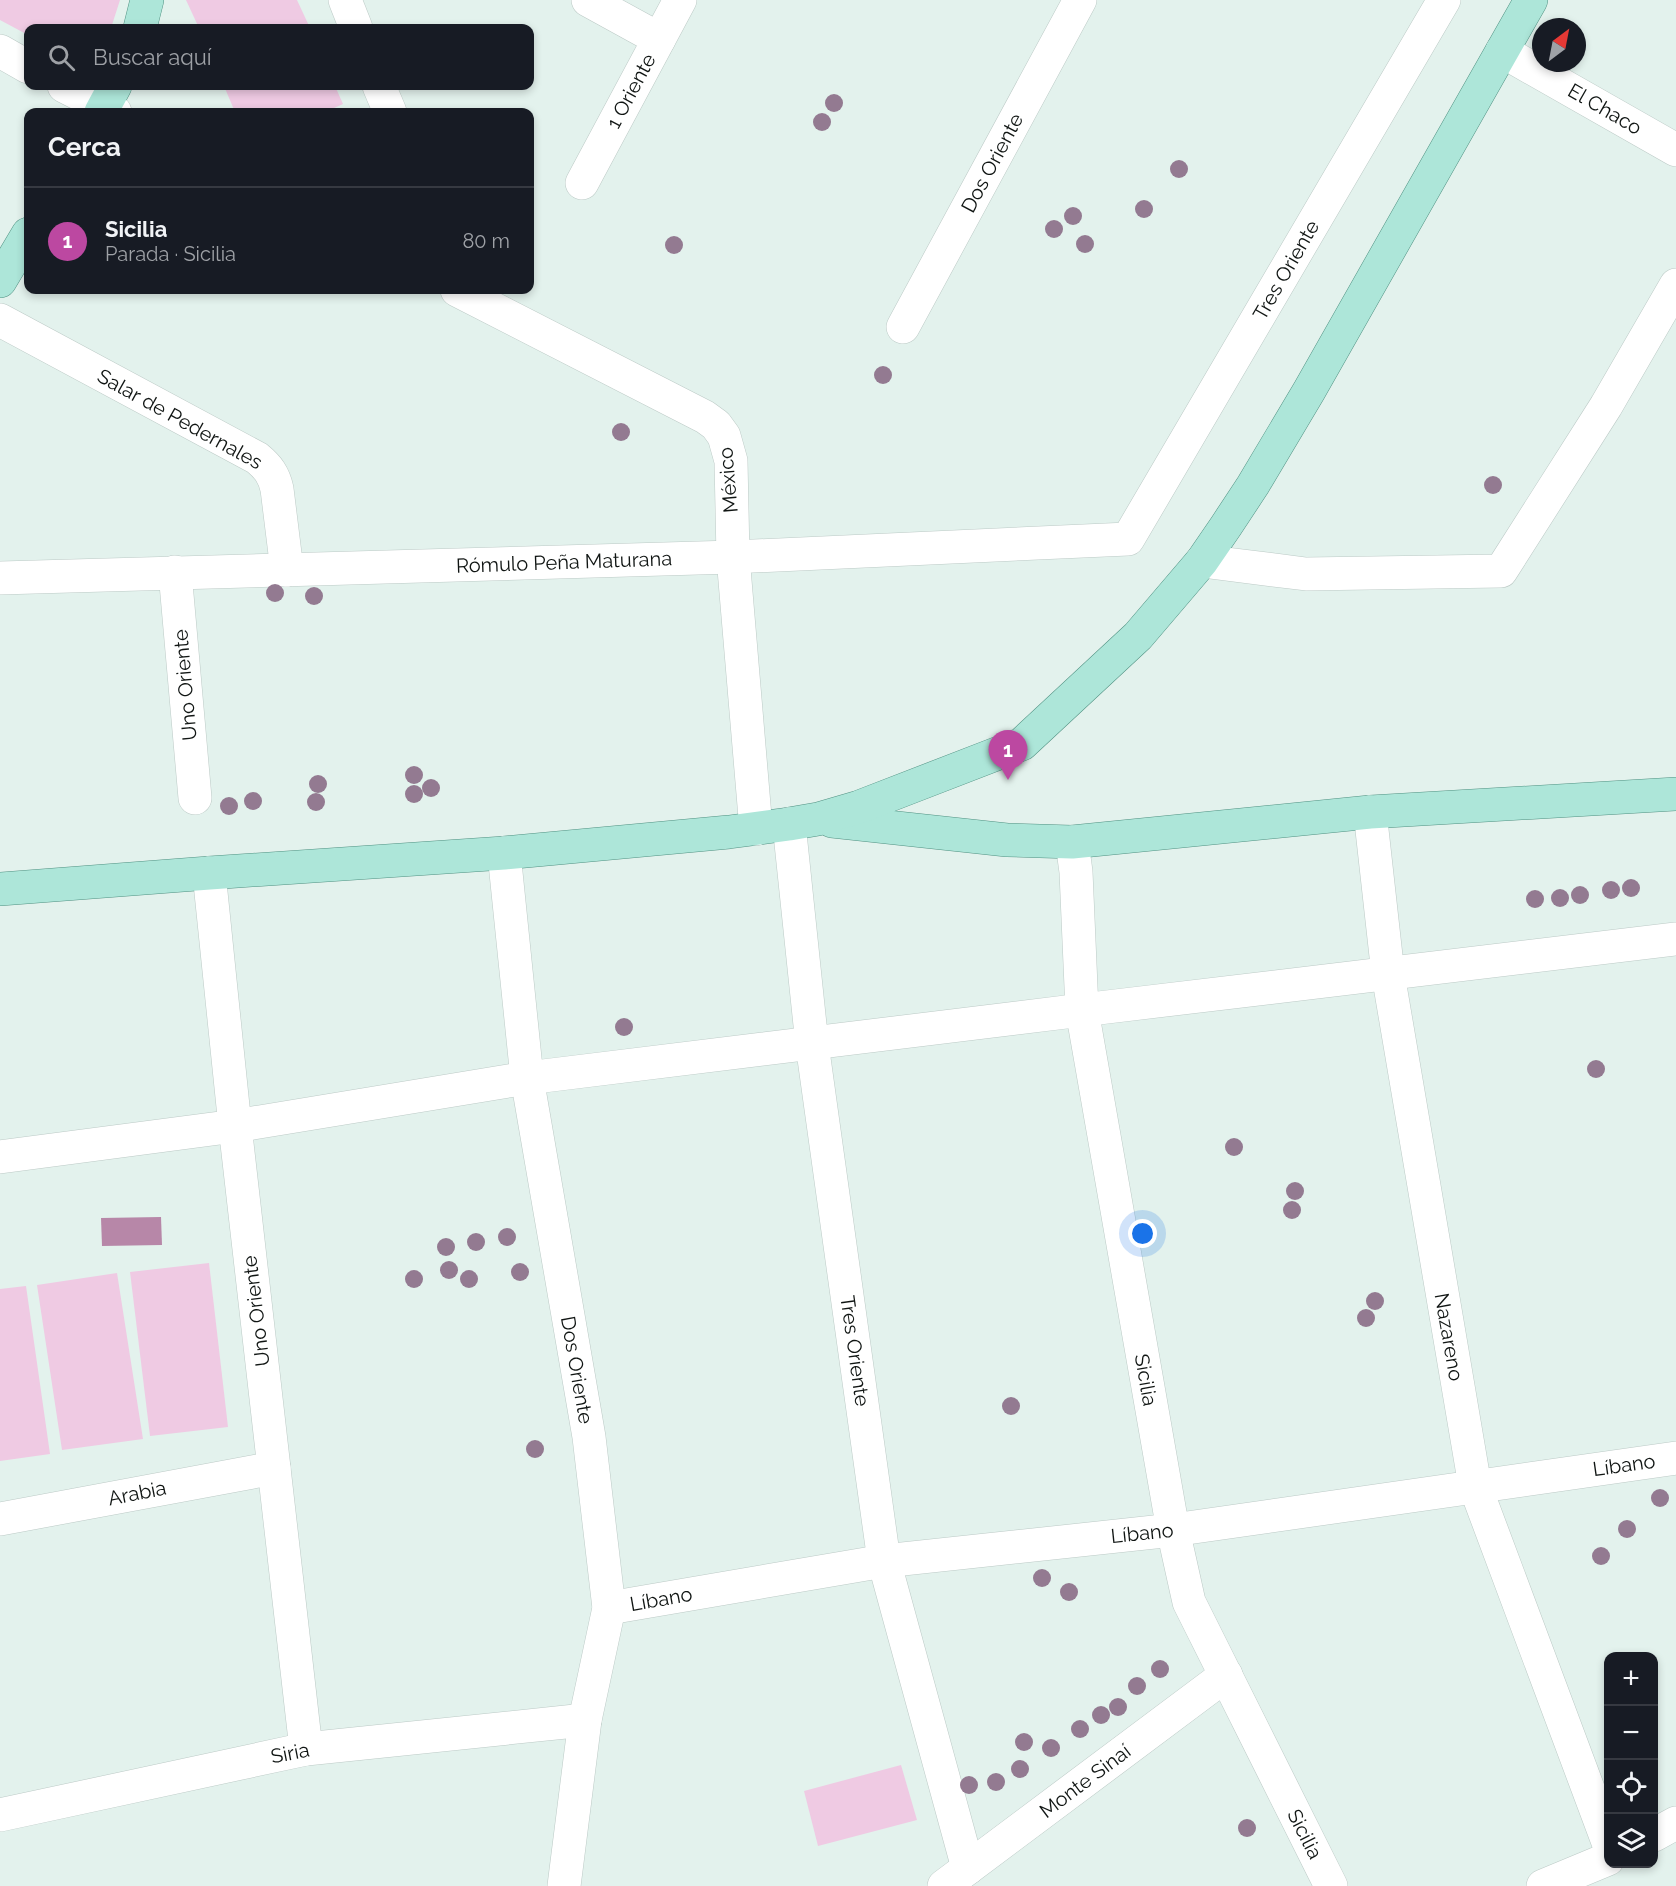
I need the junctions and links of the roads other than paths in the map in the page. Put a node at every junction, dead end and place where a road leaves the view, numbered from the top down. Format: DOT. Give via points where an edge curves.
graph roads {
  1 [pos="147,0"];
  2 [pos="345,0"];
  3 [pos="588,0"];
  4 [pos="680,0"];
  5 [pos="1080,0"];
  6 [pos="1444,0"];
  7 [pos="1531,0"];
  8 [pos="141,24"];
  9 [pos="354,24"];
  10 [pos="659,39"];
  11 [pos="0,51"];
  12 [pos="1502,51"];
  13 [pos="24,65"];
  14 [pos="74,90"];
  15 [pos="382,90"];
  16 [pos="109,104"];
  17 [pos="388,108"];
  18 [pos="1676,150"];
  19 [pos="582,183"];
  20 [pos="24,241"];
  21 [pos="0,281"];
  22 [pos="1676,285"];
  23 [pos="467,294"];
  24 [pos="0,320"];
  25 [pos="903,327"];
  26 [pos="1128,540"];
  27 [pos="733,557"];
  28 [pos="1202,561"];
  29 [pos="287,570"];
  30 [pos="175,572"];
  31 [pos="0,578"];
  32 [pos="1676,794"];
  33 [pos="195,798"];
  34 [pos="1371,812"];
  35 [pos="803,822"];
  36 [pos="756,829"];
  37 [pos="1072,842"];
  38 [pos="504,853"];
  39 [pos="209,873"];
  40 [pos="0,889"];
  41 [pos="1676,939"];
  42 [pos="1388,974"];
  43 [pos="1082,1010"];
  44 [pos="812,1044"];
  45 [pos="527,1078"];
  46 [pos="235,1126"];
  47 [pos="0,1157"];
  48 [pos="1676,1458"];
  49 [pos="274,1468"];
  50 [pos="1475,1486"];
  51 [pos="0,1519"];
  52 [pos="1173,1530"];
  53 [pos="884,1561"];
  54 [pos="609,1608"];
  55 [pos="1226,1676"];
  56 [pos="585,1720"];
  57 [pos="306,1749"];
  58 [pos="0,1815"];
  59 [pos="1676,1823"];
  60 [pos="1604,1831"];
  61 [pos="1658,1832"];
  62 [pos="1604,1861"];
  63 [pos="956,1877"];
  64 [pos="564,1886"];
  65 [pos="1331,1886"];
  66 [pos="1543,1886"];
  1 -- 8 [label="main road"];
  2 -- 9 [label="street"];
  3 -- 10 [label="street"];
  4 -- 10 [label="street, 1 Oriente"];
  5 -- 25 [label="street, Dos Oriente"];
  6 -- 26 [label="street, Tres Oriente"];
  7 -- 12 [label="main road"];
  10 -- 19 [label="street, 1 Oriente"];
  11 -- 13 [label="street"];
  12 -- 18 [label="street, El Chaco"];
  12 -- 28 [label="main road" via="1304,401"];
  14 -- 16 [label="street"];
  15 -- 17 [label="street"];
  20 -- 21 [label="main road"];
  22 -- 28 [label="street" via="1606,406 1501,571 1306,574"];
  23 -- 27 [label="street, México" via="716,425 724,436 731,461"];
  24 -- 29 [label="street, Salar de Pedernales" via="267,466 278,489"];
  26 -- 27 [label="street, Rómulo Peña Maturana"];
  27 -- 29 [label="street, Rómulo Peña Maturana"];
  27 -- 36 [label="street, México"];
  28 -- 35 [label="main road" via="1138,636 1022,744 900,792"];
  29 -- 30 [label="street, Rómulo Peña Maturana"];
  30 -- 31 [label="street, Rómulo Peña Maturana"];
  30 -- 33 [label="street, Uno Oriente"];
  32 -- 34 [label="main road"];
  34 -- 37 [label="main road"];
  34 -- 42 [label="street, Nazareno"];
  35 -- 36 [label="main road"];
  35 -- 37 [label="main road"];
  35 -- 44 [label="street, Tres Oriente"];
  36 -- 38 [label="main road"];
  37 -- 43 [label="street, Sicilia"];
  38 -- 39 [label="main road"];
  38 -- 45 [label="street, Dos Oriente"];
  39 -- 40 [label="main road"];
  39 -- 46 [label="street, Uno Oriente"];
  41 -- 42 [label="street"];
  42 -- 43 [label="street"];
  42 -- 50 [label="street, Nazareno"];
  43 -- 44 [label="street"];
  43 -- 52 [label="street, Sicilia"];
  44 -- 45 [label="street"];
  44 -- 53 [label="street, Tres Oriente"];
  45 -- 46 [label="street"];
  45 -- 54 [label="street, Dos Oriente" via="589,1437"];
  46 -- 47 [label="street"];
  46 -- 49 [label="street, Uno Oriente"];
  48 -- 50 [label="street, Líbano"];
  49 -- 51 [label="street, Arabia"];
  49 -- 57 [label="street, Uno Oriente"];
  50 -- 52 [label="street, Líbano"];
  50 -- 60 [label="street, Nazareno"];
  52 -- 53 [label="street, Líbano"];
  52 -- 55 [label="street, Sicilia" via="1189,1602"];
  53 -- 54 [label="street, Líbano"];
  53 -- 63 [label="street, Tres Oriente"];
  54 -- 56 [label="street, Dos Oriente"];
  55 -- 63 [label="street, Monte Sinaí"];
  55 -- 65 [label="street, Sicilia"];
  56 -- 57 [label="street, Siria"];
  56 -- 64 [label="street, Dos Oriente"];
  57 -- 58 [label="street, Siria"];
  59 -- 61 [label="street"];
  62 -- 66 [label="street"];
}
